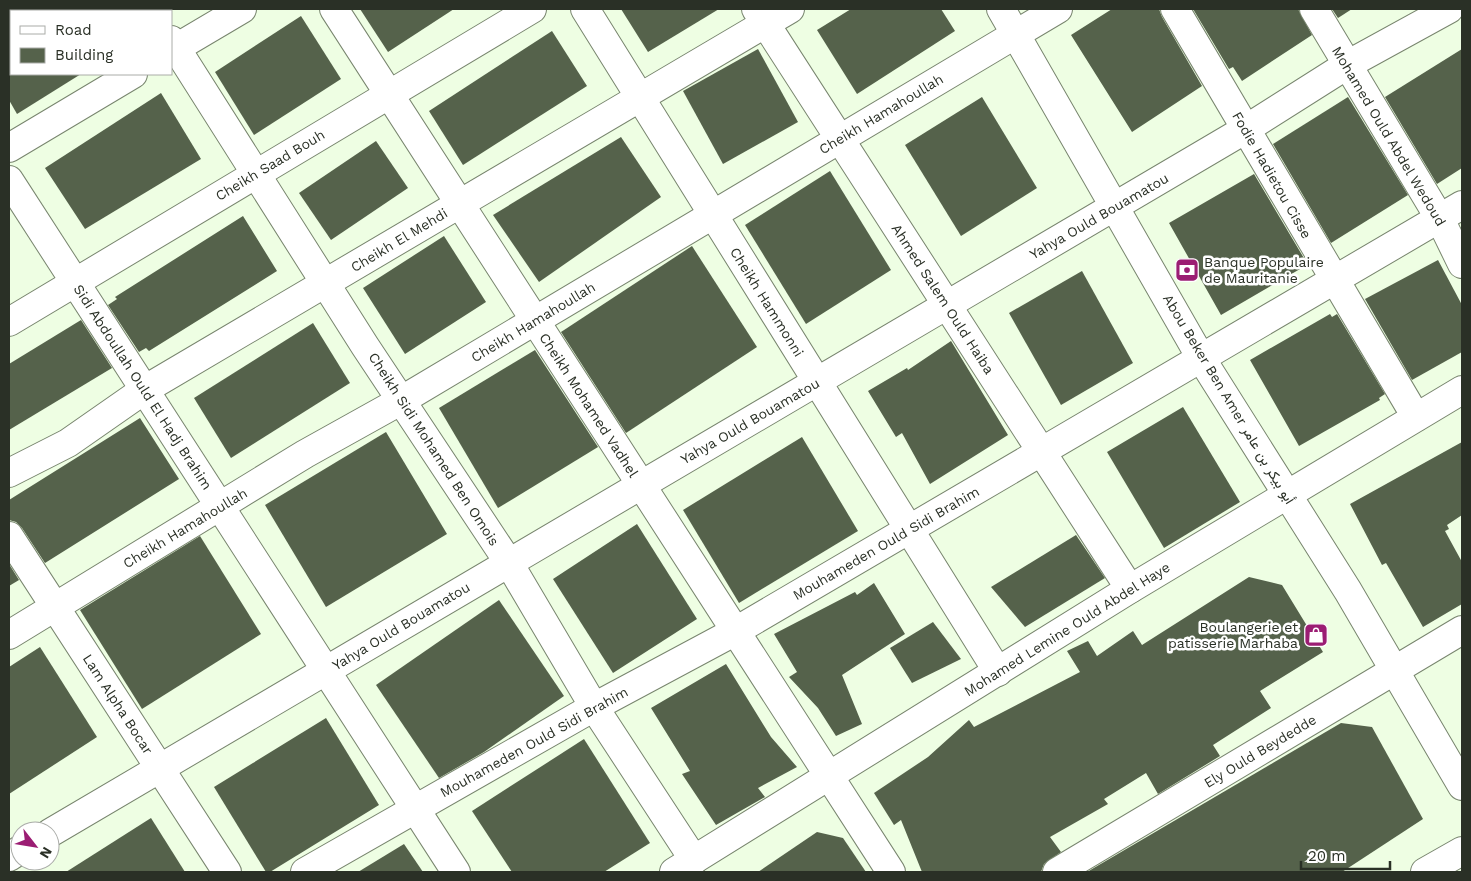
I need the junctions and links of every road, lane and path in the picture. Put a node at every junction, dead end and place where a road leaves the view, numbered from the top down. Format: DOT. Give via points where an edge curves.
graph roads {
  1 [pos="242,9"];
  2 [pos="334,9"];
  3 [pos="532,9"];
  4 [pos="585,9"];
  5 [pos="790,9"];
  6 [pos="1001,9"];
  7 [pos="1058,9"];
  8 [pos="1174,9"];
  9 [pos="1314,9"];
  10 [pos="1449,9"];
  11 [pos="761,16"];
  12 [pos="1016,34"];
  13 [pos="173,46"];
  14 [pos="1346,65"];
  15 [pos="131,75"];
  16 [pos="389,94"];
  17 [pos="640,98"];
  18 [pos="1246,129"];
  19 [pos="840,139"];
  20 [pos="9,148"];
  21 [pos="257,174"];
  22 [pos="9,180"];
  23 [pos="460,204"];
  24 [pos="1116,206"];
  25 [pos="1451,212"];
  26 [pos="713,215"];
  27 [pos="1462,264"];
  28 [pos="1333,280"];
  29 [pos="75,282"];
  30 [pos="326,283"];
  31 [pos="947,305"];
  32 [pos="535,321"];
  33 [pos="9,322"];
  34 [pos="1201,358"];
  35 [pos="817,382"];
  36 [pos="144,390"];
  37 [pos="1462,390"];
  38 [pos="402,400"];
  39 [pos="1416,417"];
  40 [pos="1040,452"];
  41 [pos="9,473"];
  42 [pos="641,485"];
  43 [pos="1286,495"];
  44 [pos="221,508"];
  45 [pos="909,530"];
  46 [pos="9,536"];
  47 [pos="509,563"];
  48 [pos="1130,589"];
  49 [pos="55,607"];
  50 [pos="1462,630"];
  51 [pos="734,632"];
  52 [pos="9,635"];
  53 [pos="325,671"];
  54 [pos="1394,671"];
  55 [pos="998,672"];
  56 [pos="594,707"];
  57 [pos="159,768"];
  58 [pos="828,777"];
  59 [pos="1462,786"];
  60 [pos="415,809"];
  61 [pos="60,826"];
  62 [pos="1462,851"];
  63 [pos="684,866"];
  64 [pos="227,872"];
  65 [pos="305,872"];
  66 [pos="456,872"];
  67 [pos="891,872"];
  68 [pos="1057,872"];
  69 [pos="1425,872"];
  1 -- 13 [label="street"];
  2 -- 16 [label="street, Cheikh Mohamed Vadhel"];
  3 -- 16 [label="street, Cheikh Saad Bouh"];
  4 -- 17 [label="street, Cheikh Hammonni"];
  5 -- 11 [label="street, Cheikh El Mehdi"];
  6 -- 12 [label="street, Abou Beker Ben Amer أبو بيكر بن عامر"];
  7 -- 12 [label="street, Cheikh Hamahoullah"];
  8 -- 18 [label="street, Fodie Hadietou Cisse"];
  9 -- 14 [label="street, Mohamed Ould Abdel Wedoud"];
  10 -- 14 [label="street, Yahya Ould Bouamatou"];
  11 -- 17 [label="street, Cheikh El Mehdi"];
  11 -- 19 [label="street, Ahmed Salem Ould Haiba"];
  12 -- 19 [label="street, Cheikh Hamahoullah"];
  12 -- 24 [label="street, Abou Beker Ben Amer أبو بيكر بن عامر"];
  13 -- 21 [label="street, Cheikh Sidi Mohamed Ben Omois"];
  14 -- 18 [label="street, Yahya Ould Bouamatou"];
  14 -- 25 [label="street, Mohamed Ould Abdel Wedoud"];
  15 -- 20 [label="street"];
  16 -- 21 [label="street, Cheikh Saad Bouh"];
  16 -- 23 [label="street, Cheikh Mohamed Vadhel"];
  17 -- 23 [label="street, Cheikh El Mehdi"];
  17 -- 26 [label="street, Cheikh Hammonni"];
  18 -- 24 [label="street, Yahya Ould Bouamatou"];
  18 -- 28 [label="street, Fodie Hadietou Cisse"];
  19 -- 26 [label="street, Cheikh Hamahoullah"];
  19 -- 31 [label="street, Ahmed Salem Ould Haiba"];
  21 -- 29 [label="street, Cheikh Saad Bouh"];
  21 -- 30 [label="street, Cheikh Sidi Mohamed Ben Omois"];
  22 -- 29 [label="street, Sidi Abdoullah Ould El Hadj Brahim"];
  23 -- 30 [label="street, Cheikh El Mehdi"];
  23 -- 32 [label="street, Cheikh Mohamed Vadhel"];
  24 -- 31 [label="street, Yahya Ould Bouamatou"];
  24 -- 34 [label="street, Abou Beker Ben Amer أبو بيكر بن عامر"];
  25 -- 27 [label="street, Mohamed Ould Abdel Wedoud"];
  25 -- 28 [label="street, Mouhameden Ould Sidi Brahim"];
  26 -- 32 [label="street, Cheikh Hamahoullah"];
  26 -- 35 [label="street, Cheikh Hammonni"];
  28 -- 34 [label="street, Mouhameden Ould Sidi Brahim"];
  28 -- 39 [label="street, Fodie Hadietou Cisse"];
  29 -- 33 [label="street, Cheikh Saad Bouh"];
  29 -- 36 [label="street, Sidi Abdoullah Ould El Hadj Brahim"];
  30 -- 36 [label="street, Cheikh El Mehdi"];
  30 -- 38 [label="street, Cheikh Sidi Mohamed Ben Omois"];
  31 -- 35 [label="street, Yahya Ould Bouamatou"];
  31 -- 40 [label="street, Ahmed Salem Ould Haiba"];
  32 -- 38 [label="street, Cheikh Hamahoullah"];
  32 -- 42 [label="street, Cheikh Mohamed Vadhel"];
  34 -- 40 [label="street, Mouhameden Ould Sidi Brahim"];
  34 -- 43 [label="street, Abou Beker Ben Amer أبو بيكر بن عامر"];
  35 -- 42 [label="street, Yahya Ould Bouamatou"];
  35 -- 45 [label="street, Cheikh Hammonni"];
  36 -- 41 [label="street, Cheikh El Mehdi" via="68,443"];
  36 -- 44 [label="street, Sidi Abdoullah Ould El Hadj Brahim"];
  37 -- 39 [label="street, Mohamed Lemine Ould Abdel Haye"];
  38 -- 44 [label="street, Cheikh Hamahoullah" via="305,454"];
  38 -- 47 [label="street, Cheikh Sidi Mohamed Ben Omois"];
  39 -- 43 [label="street, Mohamed Lemine Ould Abdel Haye"];
  40 -- 45 [label="street, Mouhameden Ould Sidi Brahim"];
  40 -- 48 [label="street, Ahmed Salem Ould Haiba"];
  42 -- 47 [label="street, Yahya Ould Bouamatou"];
  42 -- 51 [label="street, Cheikh Mohamed Vadhel"];
  43 -- 48 [label="street, Mohamed Lemine Ould Abdel Haye"];
  43 -- 54 [label="street, Abou Beker Ben Amer أبو بيكر بن عامر" via="1348,591"];
  44 -- 49 [label="street, Cheikh Hamahoullah"];
  44 -- 53 [label="street, Sidi Abdoullah Ould El Hadj Brahim"];
  45 -- 51 [label="street, Mouhameden Ould Sidi Brahim"];
  45 -- 55 [label="street, Cheikh Hammonni"];
  46 -- 49 [label="street, Lam Alpha Bocar"];
  47 -- 53 [label="street, Yahya Ould Bouamatou"];
  47 -- 56 [label="street, Cheikh Sidi Mohamed Ben Omois"];
  48 -- 55 [label="street, Mohamed Lemine Ould Abdel Haye"];
  49 -- 52 [label="street, Cheikh Hamahoullah"];
  49 -- 57 [label="street, Lam Alpha Bocar"];
  50 -- 54 [label="street, Ely Ould Beydedde"];
  51 -- 56 [label="street, Mouhameden Ould Sidi Brahim"];
  51 -- 58 [label="street, Cheikh Mohamed Vadhel"];
  53 -- 57 [label="street, Yahya Ould Bouamatou"];
  53 -- 60 [label="street, Sidi Abdoullah Ould El Hadj Brahim"];
  54 -- 59 [label="street, Abou Beker Ben Amer أبو بيكر بن عامر"];
  54 -- 68 [label="street, Ely Ould Beydedde"];
  55 -- 58 [label="street, Mohamed Lemine Ould Abdel Haye"];
  56 -- 60 [label="street, Mouhameden Ould Sidi Brahim"];
  56 -- 63 [label="street, Cheikh Sidi Mohamed Ben Omois"];
  57 -- 61 [label="street, Yahya Ould Bouamatou"];
  57 -- 64 [label="street, Lam Alpha Bocar"];
  58 -- 63 [label="street, Mohamed Lemine Ould Abdel Haye"];
  58 -- 67 [label="street, Cheikh Mohamed Vadhel"];
  60 -- 65 [label="street, Mouhameden Ould Sidi Brahim"];
  60 -- 66 [label="street, Sidi Abdoullah Ould El Hadj Brahim"];
  62 -- 69 [label="street"];
}
